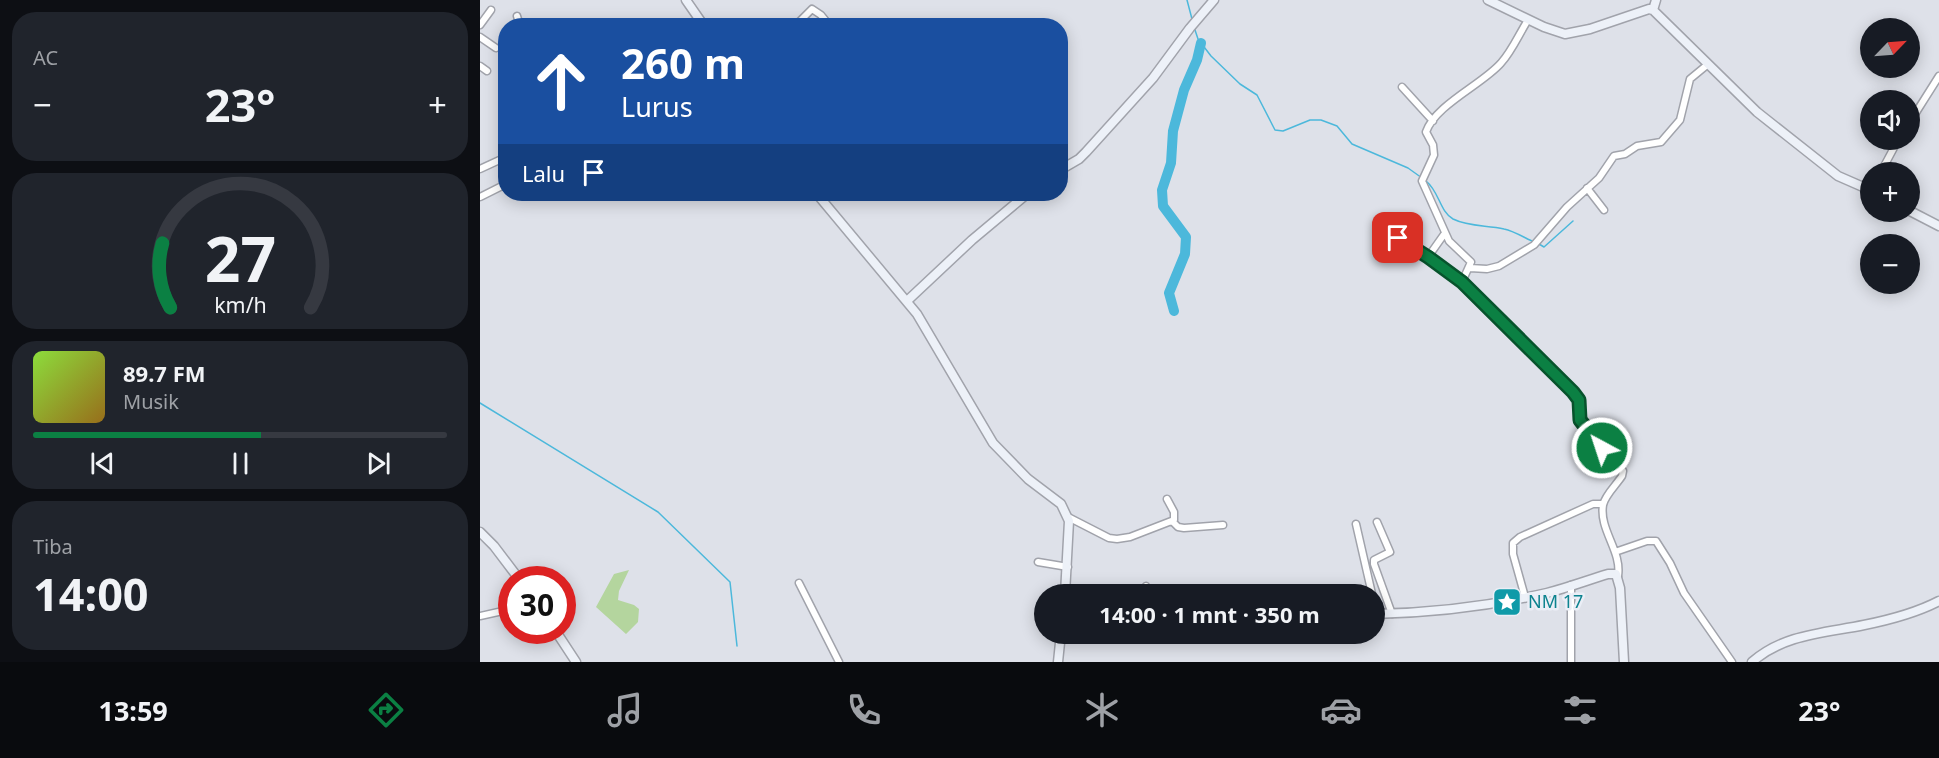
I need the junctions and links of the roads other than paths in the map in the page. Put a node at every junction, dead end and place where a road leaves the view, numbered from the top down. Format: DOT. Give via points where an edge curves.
graph roads {
  1 [pos="686,0"];
  2 [pos="1214,0"];
  3 [pos="1488,0"];
  4 [pos="1656,0"];
  5 [pos="491,10"];
  6 [pos="1653,10"];
  7 [pos="698,18"];
  8 [pos="803,18"];
  9 [pos="823,18"];
  10 [pos="1528,20"];
  11 [pos="480,26"];
  12 [pos="480,37"];
  13 [pos="496,48"];
  14 [pos="1707,65"];
  15 [pos="480,66"];
  16 [pos="486,71"];
  17 [pos="1939,76"];
  18 [pos="1402,87"];
  19 [pos="1920,106"];
  20 [pos="1433,121"];
  21 [pos="498,161"];
  22 [pos="1068,164"];
  23 [pos="480,169"];
  24 [pos="1860,186"];
  25 [pos="498,188"];
  26 [pos="1587,188"];
  27 [pos="480,197"];
  28 [pos="823,201"];
  29 [pos="1019,201"];
  30 [pos="1604,210"];
  31 [pos="1920,216"];
  32 [pos="1939,226"];
  33 [pos="1445,232"];
  34 [pos="1398,238"];
  35 [pos="1428,257"];
  36 [pos="1470,268"];
  37 [pos="1462,282"];
  38 [pos="907,301"];
  39 [pos="1167,499"];
  40 [pos="1603,504"];
  41 [pos="1068,517"];
  42 [pos="1173,522"];
  43 [pos="1377,522"];
  44 [pos="1356,524"];
  45 [pos="1223,525"];
  46 [pos="480,532"];
  47 [pos="1615,552"];
  48 [pos="1038,562"];
  49 [pos="509,566"];
  50 [pos="1068,567"];
  51 [pos="1618,576"];
  52 [pos="799,583"];
  53 [pos="1066,584"];
  54 [pos="1370,584"];
  55 [pos="1571,585"];
  56 [pos="1525,597"];
  57 [pos="1939,601"];
  58 [pos="498,612"];
  59 [pos="1385,614"];
  60 [pos="1392,614"];
  61 [pos="480,616"];
  62 [pos="564,644"];
  63 [pos="1060,644"];
  64 [pos="576,662"];
  65 [pos="839,662"];
  66 [pos="1058,662"];
  67 [pos="1571,662"];
  68 [pos="1624,662"];
  69 [pos="1732,662"];
  70 [pos="1752,662"];
  1 -- 7 [label="street"];
  2 -- 22 [label="street" via="1152,78 1086,152"];
  3 -- 10 [label="street"];
  4 -- 6 [label="street"];
  5 -- 11 [label="street"];
  6 -- 10 [label="street" via="1572,34"];
  6 -- 14 [label="street"];
  8 -- 9 [label="street" via="812,9"];
  10 -- 20 [label="street" via="1499,65"];
  12 -- 13 [label="street"];
  14 -- 24 [label="street" via="1757,112 1826,167"];
  14 -- 26 [label="street" via="1690,79 1680,120 1663,140 1614,156"];
  15 -- 16 [label="street"];
  17 -- 19 [label="street"];
  18 -- 20 [label="street"];
  20 -- 33 [label="street" via="1426,132 1434,155 1422,182"];
  21 -- 23 [label="street"];
  25 -- 27 [label="street"];
  26 -- 30 [label="street"];
  26 -- 36 [label="street" via="1534,245 1499,266"];
  28 -- 38 [label="street"];
  29 -- 38 [label="street"];
  31 -- 32 [label="street"];
  33 -- 35 [label="street"];
  33 -- 36 [label="street" via="1453,246 1470,260"];
  34 -- 35 [label="street"];
  35 -- 37 [label="street"];
  36 -- 37 [label="street"];
  37 -- 40 [label="street" via="1577,397 1580,420 1623,471"];
  38 -- 41 [label="street" via="993,443 1028,479 1056,499"];
  39 -- 42 [label="street" via="1174,512"];
  40 -- 47 [label="street" via="1605,526"];
  40 -- 56 [label="street" via="1593,504 1515,540 1513,554"];
  41 -- 42 [label="street" via="1112,539"];
  41 -- 50 [label="street"];
  42 -- 45 [label="street" via="1184,528"];
  43 -- 60 [label="street" via="1390,552 1374,562"];
  44 -- 54 [label="street"];
  46 -- 49 [label="street"];
  47 -- 51 [label="street"];
  47 -- 69 [label="street" via="1651,540 1658,543 1684,593"];
  48 -- 50 [label="street"];
  50 -- 53 [label="street"];
  51 -- 55 [label="street" via="1608,574"];
  51 -- 68 [label="street"];
  52 -- 65 [label="street"];
  55 -- 56 [label="street"];
  55 -- 67 [label="street"];
  56 -- 60 [label="street" via="1438,612"];
  57 -- 70 [label="street" via="1865,625 1790,639"];
  58 -- 61 [label="street"];
  59 -- 60 [label="street"];
  62 -- 64 [label="street"];
  63 -- 66 [label="street"];
}
